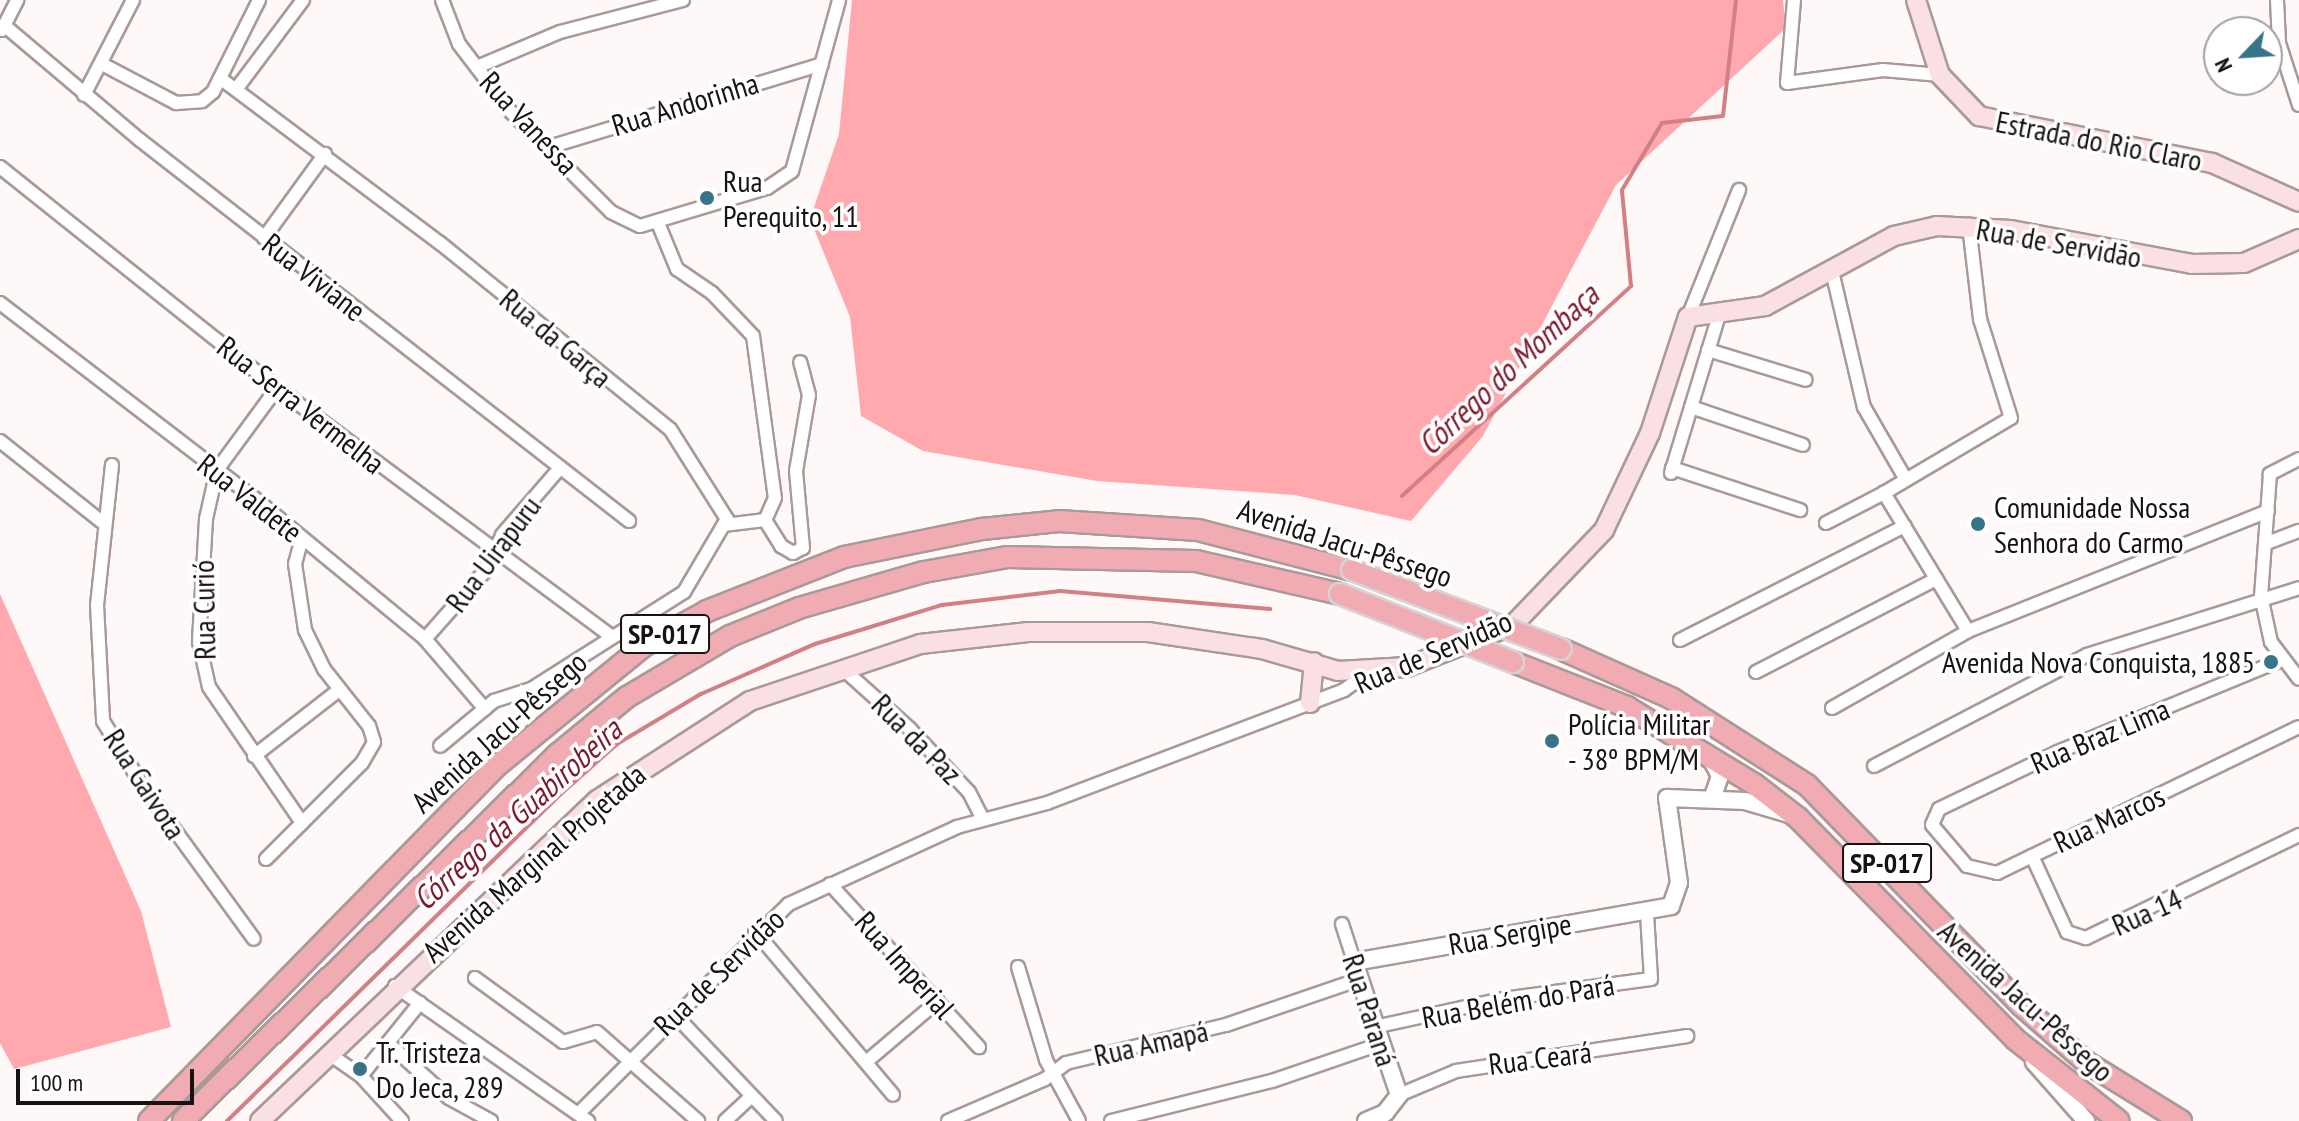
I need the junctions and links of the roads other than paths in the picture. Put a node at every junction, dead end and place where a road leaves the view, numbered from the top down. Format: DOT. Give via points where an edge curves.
graph roads {
  1 [pos="17,0"];
  2 [pos="133,0"];
  3 [pos="259,0"];
  4 [pos="303,0"];
  5 [pos="442,0"];
  6 [pos="683,0"];
  7 [pos="839,0"];
  8 [pos="1794,0"];
  9 [pos="1916,0"];
  10 [pos="2277,0"];
  11 [pos="2,29"];
  12 [pos="102,64"];
  13 [pos="822,64"];
  14 [pos="477,67"];
  15 [pos="1940,75"];
  16 [pos="220,78"];
  17 [pos="237,88"];
  18 [pos="84,95"];
  19 [pos="2299,105"];
  20 [pos="549,147"];
  21 [pos="325,154"];
  22 [pos="0,167"];
  23 [pos="1739,190"];
  24 [pos="2299,202"];
  25 [pos="658,223"];
  26 [pos="1969,225"];
  27 [pos="264,238"];
  28 [pos="2299,239"];
  29 [pos="1832,271"];
  30 [pos="0,303"];
  31 [pos="1720,312"];
  32 [pos="1688,317"];
  33 [pos="1708,350"];
  34 [pos="800,362"];
  35 [pos="1806,380"];
  36 [pos="277,388"];
  37 [pos="1691,407"];
  38 [pos="0,441"];
  39 [pos="1803,445"];
  40 [pos="2299,459"];
  41 [pos="112,465"];
  42 [pos="560,468"];
  43 [pos="217,470"];
  44 [pos="1905,478"];
  45 [pos="1884,493"];
  46 [pos="1800,510"];
  47 [pos="2268,511"];
  48 [pos="765,520"];
  49 [pos="629,521"];
  50 [pos="102,522"];
  51 [pos="1826,523"];
  52 [pos="727,525"];
  53 [pos="1905,526"];
  54 [pos="2299,531"];
  55 [pos="302,538"];
  56 [pos="2267,543"];
  57 [pos="494,552"];
  58 [pos="1936,579"];
  59 [pos="693,585"];
  60 [pos="2299,588"];
  61 [pos="2261,596"];
  62 [pos="707,611"];
  63 [pos="1968,631"];
  64 [pos="609,635"];
  65 [pos="425,639"];
  66 [pos="1680,640"];
  67 [pos="2281,660"];
  68 [pos="1314,662"];
  69 [pos="842,668"];
  70 [pos="1370,672"];
  71 [pos="1756,672"];
  72 [pos="2299,679"];
  73 [pos="339,690"];
  74 [pos="1310,703"];
  75 [pos="1832,708"];
  76 [pos="485,709"];
  77 [pos="2299,727"];
  78 [pos="440,746"];
  79 [pos="1708,753"];
  80 [pos="254,756"];
  81 [pos="1874,766"];
  82 [pos="1712,799"];
  83 [pos="982,818"];
  84 [pos="1798,818"];
  85 [pos="302,823"];
  86 [pos="1932,825"];
  87 [pos="2299,835"];
  88 [pos="2032,856"];
  89 [pos="266,859"];
  90 [pos="830,884"];
  91 [pos="1647,914"];
  92 [pos="1342,924"];
  93 [pos="755,931"];
  94 [pos="254,939"];
  95 [pos="1354,962"];
  96 [pos="1018,967"];
  97 [pos="475,978"];
  98 [pos="1360,979"];
  99 [pos="395,986"];
  100 [pos="938,1001"];
  101 [pos="420,1003"];
  102 [pos="675,1015"];
  103 [pos="1381,1034"];
  104 [pos="1687,1036"];
  105 [pos="2015,1039"];
  106 [pos="391,1046"];
  107 [pos="979,1047"];
  108 [pos="328,1053"];
  109 [pos="627,1061"];
  110 [pos="866,1062"];
  111 [pos="1054,1072"];
  112 [pos="361,1076"];
  113 [pos="893,1095"];
  114 [pos="1399,1095"];
  115 [pos="751,1097"];
  116 [pos="470,1117"];
  117 [pos="584,1117"];
  118 [pos="948,1120"];
  119 [pos="149,1121"];
  120 [pos="183,1121"];
  121 [pos="260,1121"];
  122 [pos="402,1121"];
  123 [pos="491,1121"];
  124 [pos="698,1121"];
  125 [pos="725,1121"];
  126 [pos="776,1121"];
  127 [pos="1079,1121"];
  128 [pos="1111,1121"];
  129 [pos="1366,1121"];
  130 [pos="2086,1121"];
  131 [pos="2119,1121"];
  132 [pos="2181,1121"];
  1 -- 11 [label="street"];
  2 -- 12 [label="street"];
  3 -- 16 [label="street"];
  4 -- 17 [label="street"];
  5 -- 14 [label="street, Rua Vanessa" via="449,27"];
  6 -- 14 [label="street" via="560,32"];
  7 -- 13 [label="street"];
  8 -- 15 [label="street" via="1787,83 1883,70"];
  9 -- 15 [label="main road, Estrada do Rio Claro"];
  10 -- 19 [label="street" via="2279,43"];
  11 -- 18 [label="street, Rua Viviane"];
  12 -- 16 [label="street" via="186,105 208,97"];
  12 -- 18 [label="street"];
  13 -- 20 [label="street, Rua Andorinha"];
  13 -- 25 [label="street" via="792,171 767,188"];
  14 -- 20 [label="street, Rua Vanessa"];
  15 -- 24 [label="main road, Estrada do Rio Claro" via="1963,104 1996,123 2212,163"];
  16 -- 17 [label="street, Rua da Garça"];
  17 -- 21 [label="street, Rua da Garça"];
  18 -- 27 [label="street, Rua Viviane"];
  20 -- 25 [label="street, Rua Vanessa" via="611,212 640,226"];
  21 -- 27 [label="street"];
  21 -- 52 [label="street, Rua da Garça" via="670,429 719,500"];
  22 -- 36 [label="street, Rua Serra Vermelha"];
  23 -- 32 [label="street"];
  25 -- 48 [label="street" via="677,269 739,317 753,336 776,481"];
  26 -- 28 [label="main road, Rua de Servidão" via="2192,264 2261,259"];
  26 -- 29 [label="main road, Rua de Servidão" via="1894,236"];
  26 -- 44 [label="street" via="1980,319 2011,418"];
  27 -- 42 [label="street, Rua Viviane"];
  29 -- 31 [label="main road, Rua de Servidão" via="1773,303"];
  29 -- 44 [label="street" via="1864,407"];
  30 -- 43 [label="street, Rua Valdete"];
  31 -- 32 [label="main road, Rua de Servidão"];
  31 -- 33 [label="street"];
  32 -- 70 [label="main road, Rua de Servidão" via="1650,433 1604,530 1513,625 1407,667"];
  33 -- 35 [label="street"];
  33 -- 37 [label="street"];
  34 -- 48 [label="street" via="809,389 796,471 803,548 793,553 781,546"];
  36 -- 43 [label="street, Rua Curió"];
  36 -- 57 [label="street, Rua Serra Vermelha"];
  37 -- 39 [label="street"];
  37 -- 46 [label="street" via="1671,470"];
  38 -- 50 [label="street"];
  40 -- 47 [label="street" via="2272,470"];
  41 -- 50 [label="street, Rua Gaivota"];
  42 -- 49 [label="street, Rua Viviane"];
  42 -- 57 [label="street, Rua Uirapuru"];
  43 -- 55 [label="street, Rua Valdete"];
  43 -- 80 [label="street, Rua Curió" via="199,585 201,666"];
  44 -- 45 [label="street"];
  45 -- 51 [label="street"];
  45 -- 53 [label="street"];
  47 -- 56 [label="street"];
  47 -- 63 [label="street"];
  48 -- 52 [label="street"];
  50 -- 94 [label="street, Rua Gaivota" via="96,660 103,721 159,810"];
  52 -- 59 [label="street"];
  53 -- 58 [label="street"];
  53 -- 66 [label="street"];
  54 -- 56 [label="street"];
  55 -- 65 [label="street, Rua Valdete"];
  55 -- 73 [label="street" via="295,564 300,609 312,648"];
  56 -- 61 [label="street"];
  57 -- 64 [label="street, Rua Serra Vermelha"];
  57 -- 65 [label="street, Rua Uirapuru" via="486,570"];
  58 -- 63 [label="street"];
  58 -- 71 [label="street"];
  59 -- 62 [label="street"];
  59 -- 64 [label="street"];
  60 -- 61 [label="street"];
  61 -- 67 [label="street" via="2262,617"];
  61 -- 81 [label="street" via="2087,655"];
  62 -- 119 [label="highway, Avenida Jacu-Pêssego / SP-017" via="645,645 499,764"];
  62 -- 132 [label="highway, Avenida Jacu-Pêssego / SP-017, bridge" via="844,557 968,531 1059,521 1198,530 1352,570 1561,649 1671,698 1807,785 2022,1006 2086,1062"];
  63 -- 75 [label="street"];
  64 -- 76 [label="street" via="531,689"];
  65 -- 76 [label="street, Rua Valdete"];
  67 -- 72 [label="street"];
  67 -- 86 [label="street, Rua Braz Lima" via="2058,752 1939,809"];
  68 -- 69 [label="main road, Avenida Marginal Projetada" via="1148,632 1028,632 920,644"];
  68 -- 70 [label="main road, Avenida Marginal Projetada"];
  68 -- 74 [label="main road"];
  69 -- 83 [label="street, Rua da Paz" via="969,792"];
  69 -- 99 [label="main road, Avenida Marginal Projetada" via="750,701 661,754 597,800"];
  70 -- 74 [label="street, Rua de Servidão"];
  73 -- 80 [label="street"];
  73 -- 85 [label="street" via="374,738 362,763"];
  74 -- 83 [label="street, Rua de Servidão" via="1022,812"];
  76 -- 78 [label="street"];
  77 -- 88 [label="street, Rua Marcos"];
  79 -- 82 [label="street" via="1720,776"];
  79 -- 84 [label="highway, Avenida Jacu-Pêssego / SP-017"];
  79 -- 120 [label="highway, Avenida Jacu-Pêssego / SP-017, bridge" via="1627,707 1340,594 1196,561 1007,557 812,604 730,636 627,697 558,754"];
  80 -- 85 [label="street, Rua Curió"];
  82 -- 84 [label="street"];
  82 -- 91 [label="street, Rua Sergipe" via="1667,798 1679,897"];
  83 -- 90 [label="street, Rua de Servidão"];
  84 -- 105 [label="highway, Avenida Jacu-Pêssego / SP-017"];
  85 -- 89 [label="street"];
  86 -- 88 [label="street, Rua Marcos" via="1976,872 1997,873"];
  87 -- 88 [label="street, Rua 14" via="2086,938 2067,932"];
  90 -- 93 [label="street, Rua de Servidão" via="781,909"];
  90 -- 100 [label="street, Rua Imperial"];
  91 -- 95 [label="street, Rua Sergipe"];
  91 -- 103 [label="street, Rua Belém do Pará" via="1654,975"];
  92 -- 95 [label="street, Rua Paraná"];
  93 -- 102 [label="street, Rua de Servidão"];
  93 -- 110 [label="street"];
  95 -- 98 [label="street, Rua Paraná"];
  96 -- 111 [label="street"];
  97 -- 109 [label="street" via="563,1042 597,1032"];
  98 -- 103 [label="street, Rua Paraná"];
  98 -- 111 [label="street, Rua Amapá" via="1226,1025 1066,1063"];
  99 -- 101 [label="street"];
  99 -- 108 [label="main road, Avenida Marginal Projetada"];
  100 -- 107 [label="street, Rua Imperial"];
  100 -- 110 [label="street"];
  101 -- 106 [label="street"];
  101 -- 117 [label="street"];
  102 -- 109 [label="street, Rua de Servidão"];
  102 -- 115 [label="street"];
  103 -- 114 [label="street, Rua Paraná"];
  103 -- 128 [label="street, Rua Belém do Pará" via="1285,1077"];
  104 -- 114 [label="street, Rua Ceará" via="1456,1071"];
  105 -- 130 [label="street"];
  105 -- 131 [label="highway, Avenida Jacu-Pêssego / SP-017"];
  106 -- 112 [label="street"];
  106 -- 116 [label="street"];
  108 -- 112 [label="street"];
  108 -- 121 [label="main road, Avenida Marginal Projetada"];
  109 -- 117 [label="street, Rua de Servidão"];
  109 -- 124 [label="street"];
  110 -- 113 [label="street"];
  111 -- 118 [label="street, Rua Amapá"];
  111 -- 127 [label="street"];
  112 -- 122 [label="street"];
  114 -- 129 [label="street" via="1385,1113"];
  115 -- 125 [label="street"];
  115 -- 126 [label="street"];
  116 -- 123 [label="street"];
}
